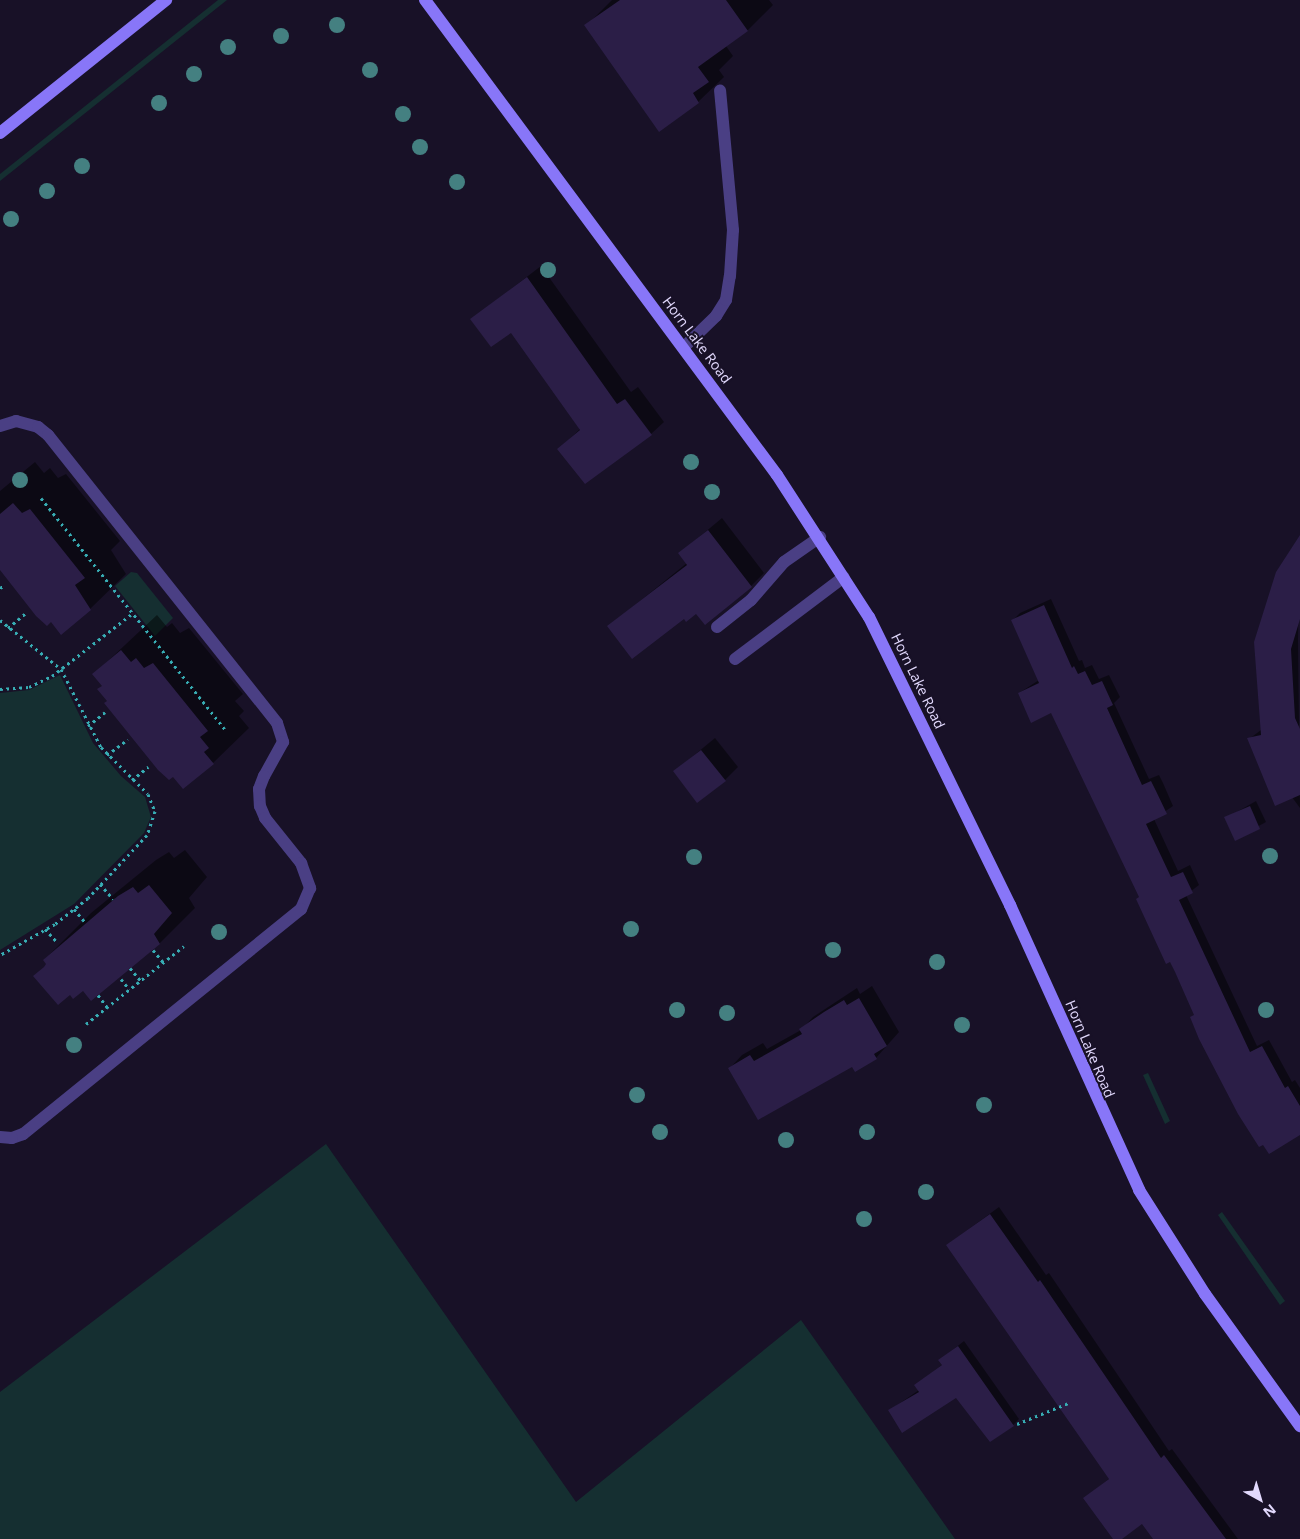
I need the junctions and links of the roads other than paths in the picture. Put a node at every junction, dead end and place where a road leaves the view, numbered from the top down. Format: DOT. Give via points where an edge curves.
graph roads {
  1 [pos="166,0"];
  2 [pos="425,0"];
  3 [pos="720,91"];
  4 [pos="0,133"];
  5 [pos="684,347"];
  6 [pos="0,426"];
  7 [pos="820,537"];
  8 [pos="844,576"];
  9 [pos="717,627"];
  10 [pos="735,658"];
  11 [pos="0,1137"];
  12 [pos="1300,1426"];
  1 -- 4 [label="main road"];
  2 -- 5 [label="main road, Horn Lake Road"];
  3 -- 5 [label="lane" via="733,230 730,276 726,300 716,316"];
  5 -- 7 [label="main road, Horn Lake Road"];
  6 -- 11 [label="lane" via="16,421 38,427 48,435 277,724 283,742 259,789 260,806 265,818 301,863 310,888 301,909 23,1134"];
  7 -- 8 [label="main road, Horn Lake Road"];
  7 -- 9 [label="lane" via="784,562 751,600"];
  8 -- 10 [label="lane"];
  8 -- 12 [label="main road, Horn Lake Road" via="873,625 944,768 1139,1190 1205,1294"];
}
